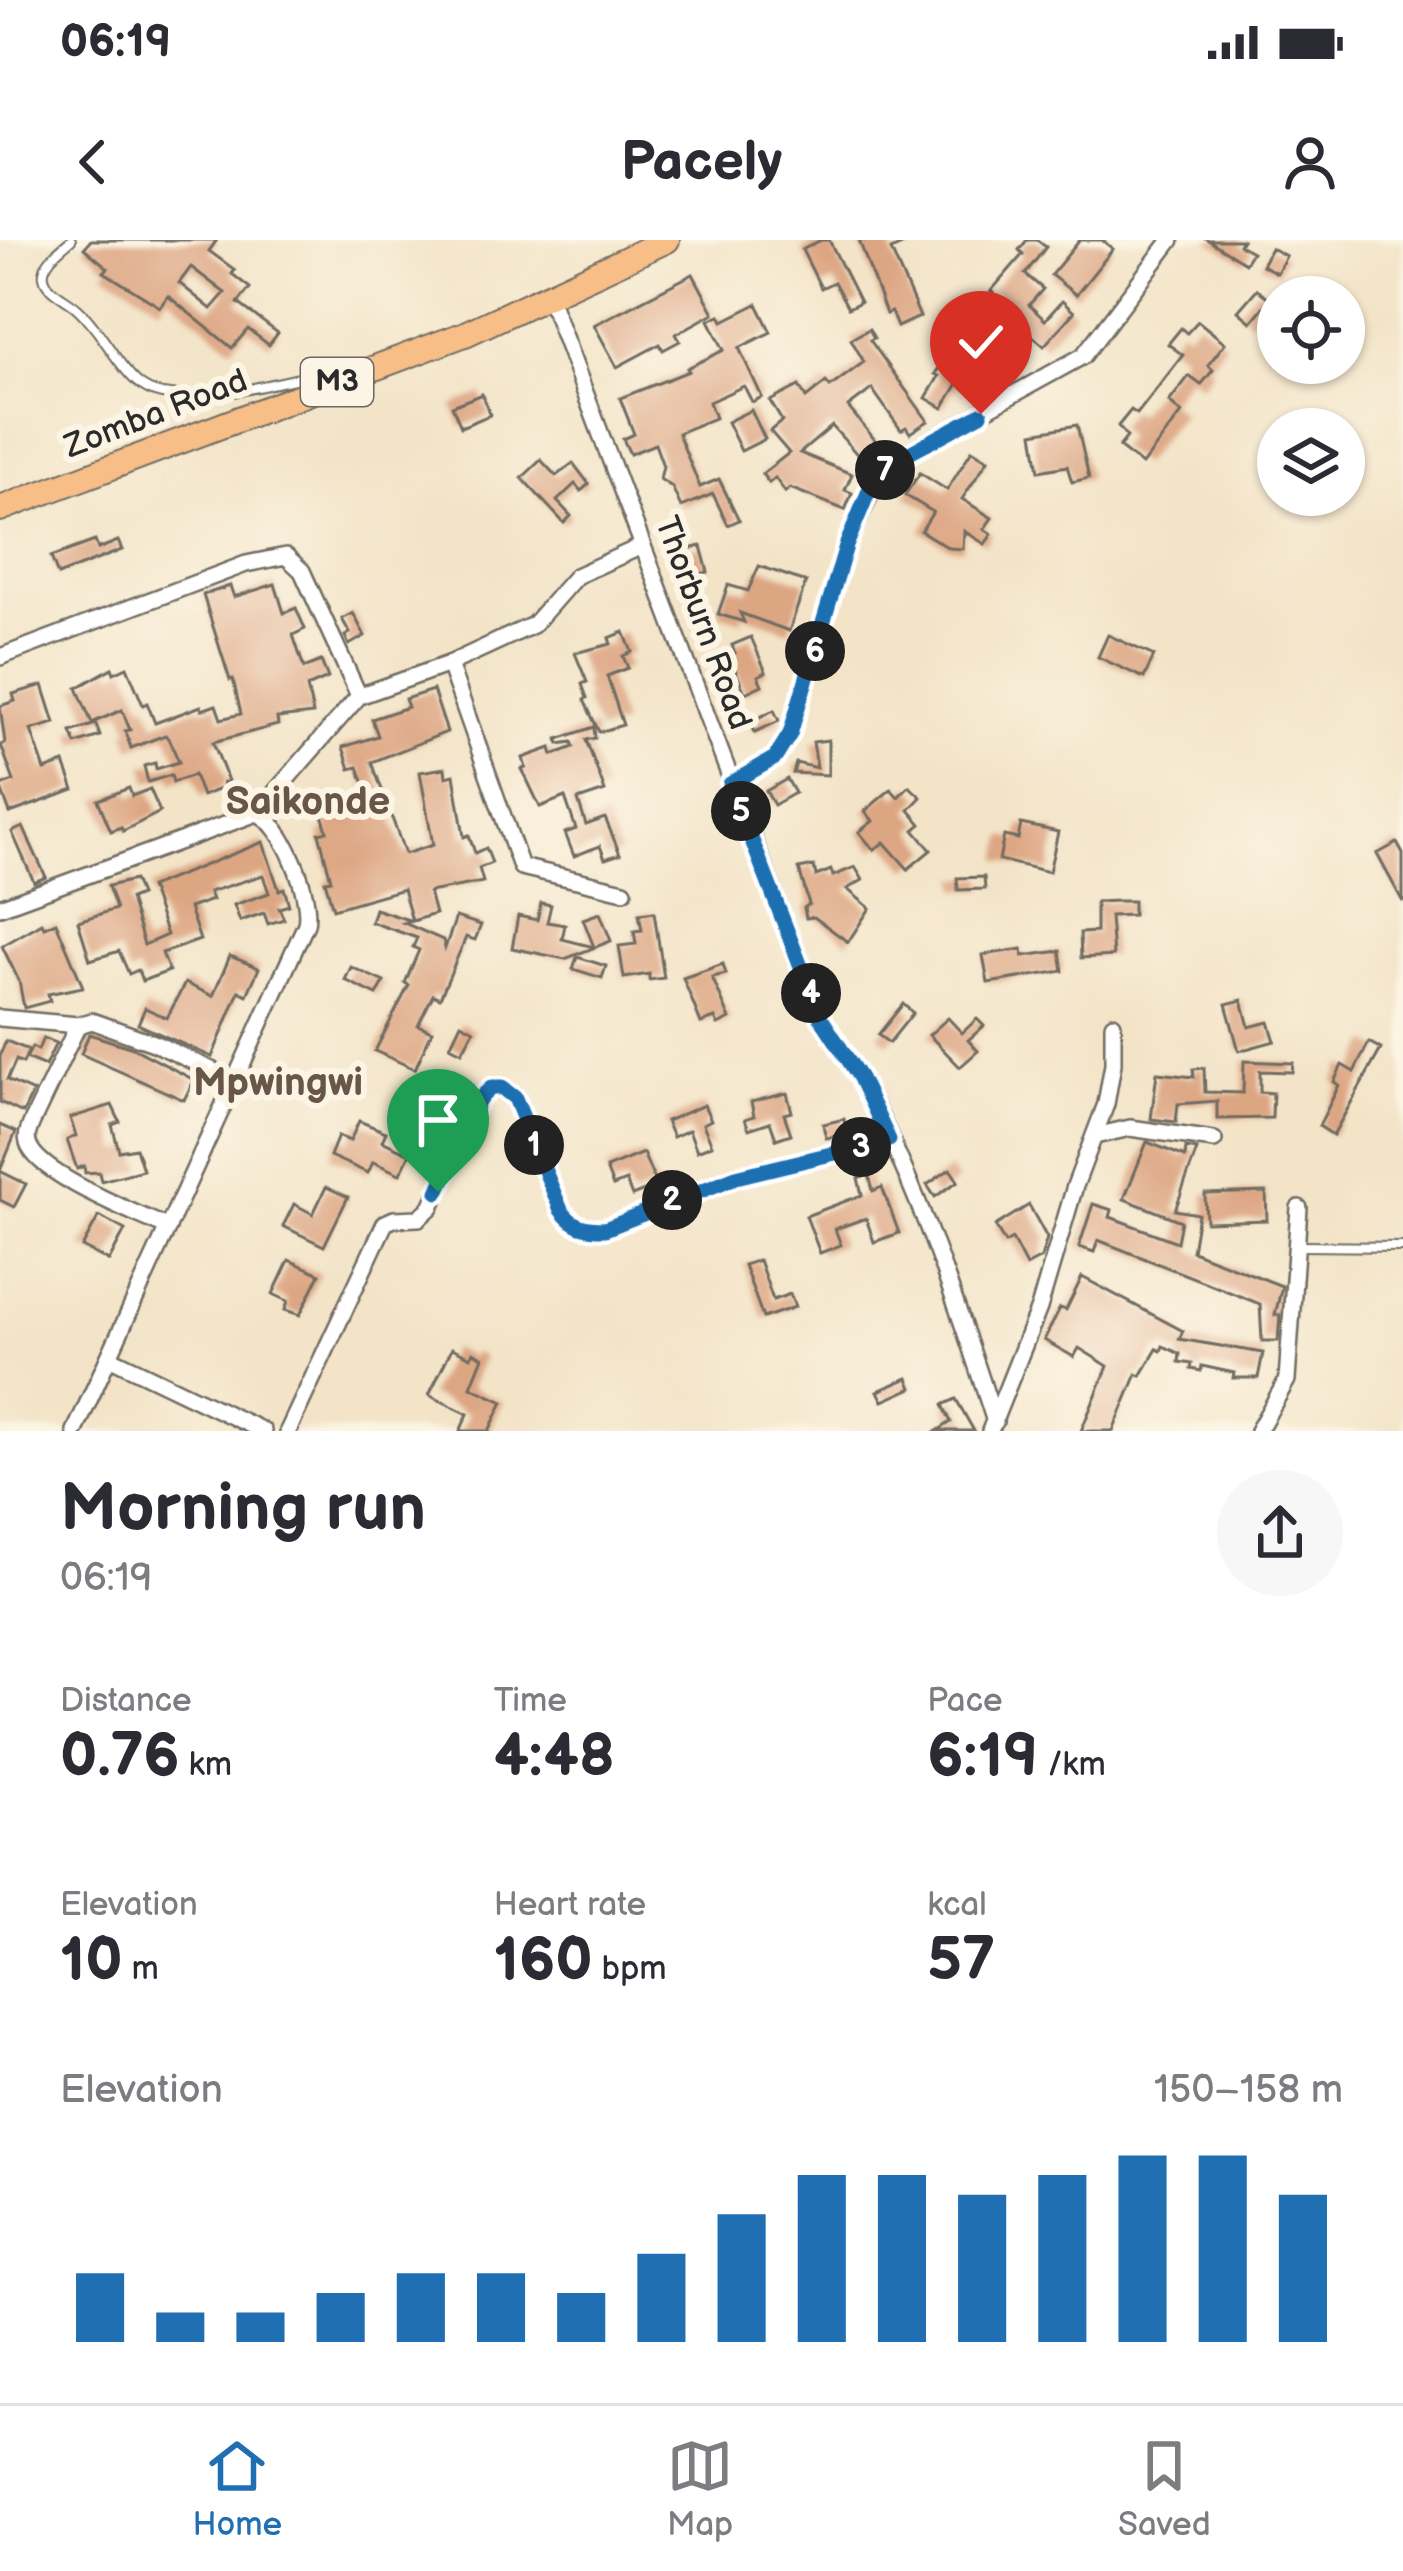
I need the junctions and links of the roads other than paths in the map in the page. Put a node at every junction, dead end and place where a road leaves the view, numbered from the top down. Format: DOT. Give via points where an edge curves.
graph roads {
  1 [pos="71,240"];
  2 [pos="667,240"];
  3 [pos="1171,240"];
  4 [pos="549,297"];
  5 [pos="386,364"];
  6 [pos="0,509"];
  7 [pos="643,546"];
  8 [pos="0,657"];
  9 [pos="449,664"];
  10 [pos="359,696"];
  11 [pos="730,784"];
  12 [pos="257,813"];
  13 [pos="624,892"];
  14 [pos="0,907"];
  15 [pos="0,1018"];
  16 [pos="1113,1024"];
  17 [pos="78,1025"];
  18 [pos="235,1081"];
  19 [pos="1095,1136"];
  20 [pos="889,1140"];
  21 [pos="1214,1140"];
  22 [pos="1299,1208"];
  23 [pos="168,1228"];
  24 [pos="1297,1246"];
  25 [pos="1403,1247"];
  26 [pos="109,1357"];
  27 [pos="993,1426"];
  28 [pos="75,1431"];
  29 [pos="262,1431"];
  30 [pos="287,1431"];
  31 [pos="1258,1431"];
  1 -- 5 [label="lane" via="44,277 155,393 204,398"];
  2 -- 4 [label="highway, Zomba Road / M3"];
  3 -- 11 [label="street" via="1084,356 880,474 846,546 790,734 775,758"];
  4 -- 5 [label="highway, Zomba Road / M3"];
  4 -- 7 [label="street, Thorburn Road"];
  5 -- 6 [label="highway, Zomba Road / M3"];
  7 -- 9 [label="street" via="576,576 533,625"];
  7 -- 11 [label="street, Thorburn Road"];
  8 -- 10 [label="street" via="286,556 302,571"];
  9 -- 10 [label="street"];
  9 -- 13 [label="street" via="520,867"];
  10 -- 12 [label="street"];
  11 -- 20 [label="street, Thorburn Road" via="821,1018"];
  12 -- 14 [label="street"];
  12 -- 18 [label="street" via="277,826 309,910"];
  15 -- 17 [label="street"];
  16 -- 19 [label="street" via="1111,1080"];
  17 -- 18 [label="street" via="92,1021 154,1043"];
  17 -- 23 [label="street" via="31,1124 29,1147 75,1183"];
  18 -- 23 [label="street"];
  19 -- 21 [label="street" via="1130,1128"];
  19 -- 27 [label="street"];
  20 -- 27 [label="street, Thorburn Road"];
  20 -- 30 [label="street" via="736,1177 605,1229 586,1229 561,1210 515,1098 491,1088 431,1207 419,1218 385,1223"];
  22 -- 24 [label="street"];
  23 -- 26 [label="street"];
  24 -- 25 [label="lane"];
  24 -- 31 [label="street" via="1287,1380"];
  26 -- 28 [label="street"];
  26 -- 29 [label="street"];
}
